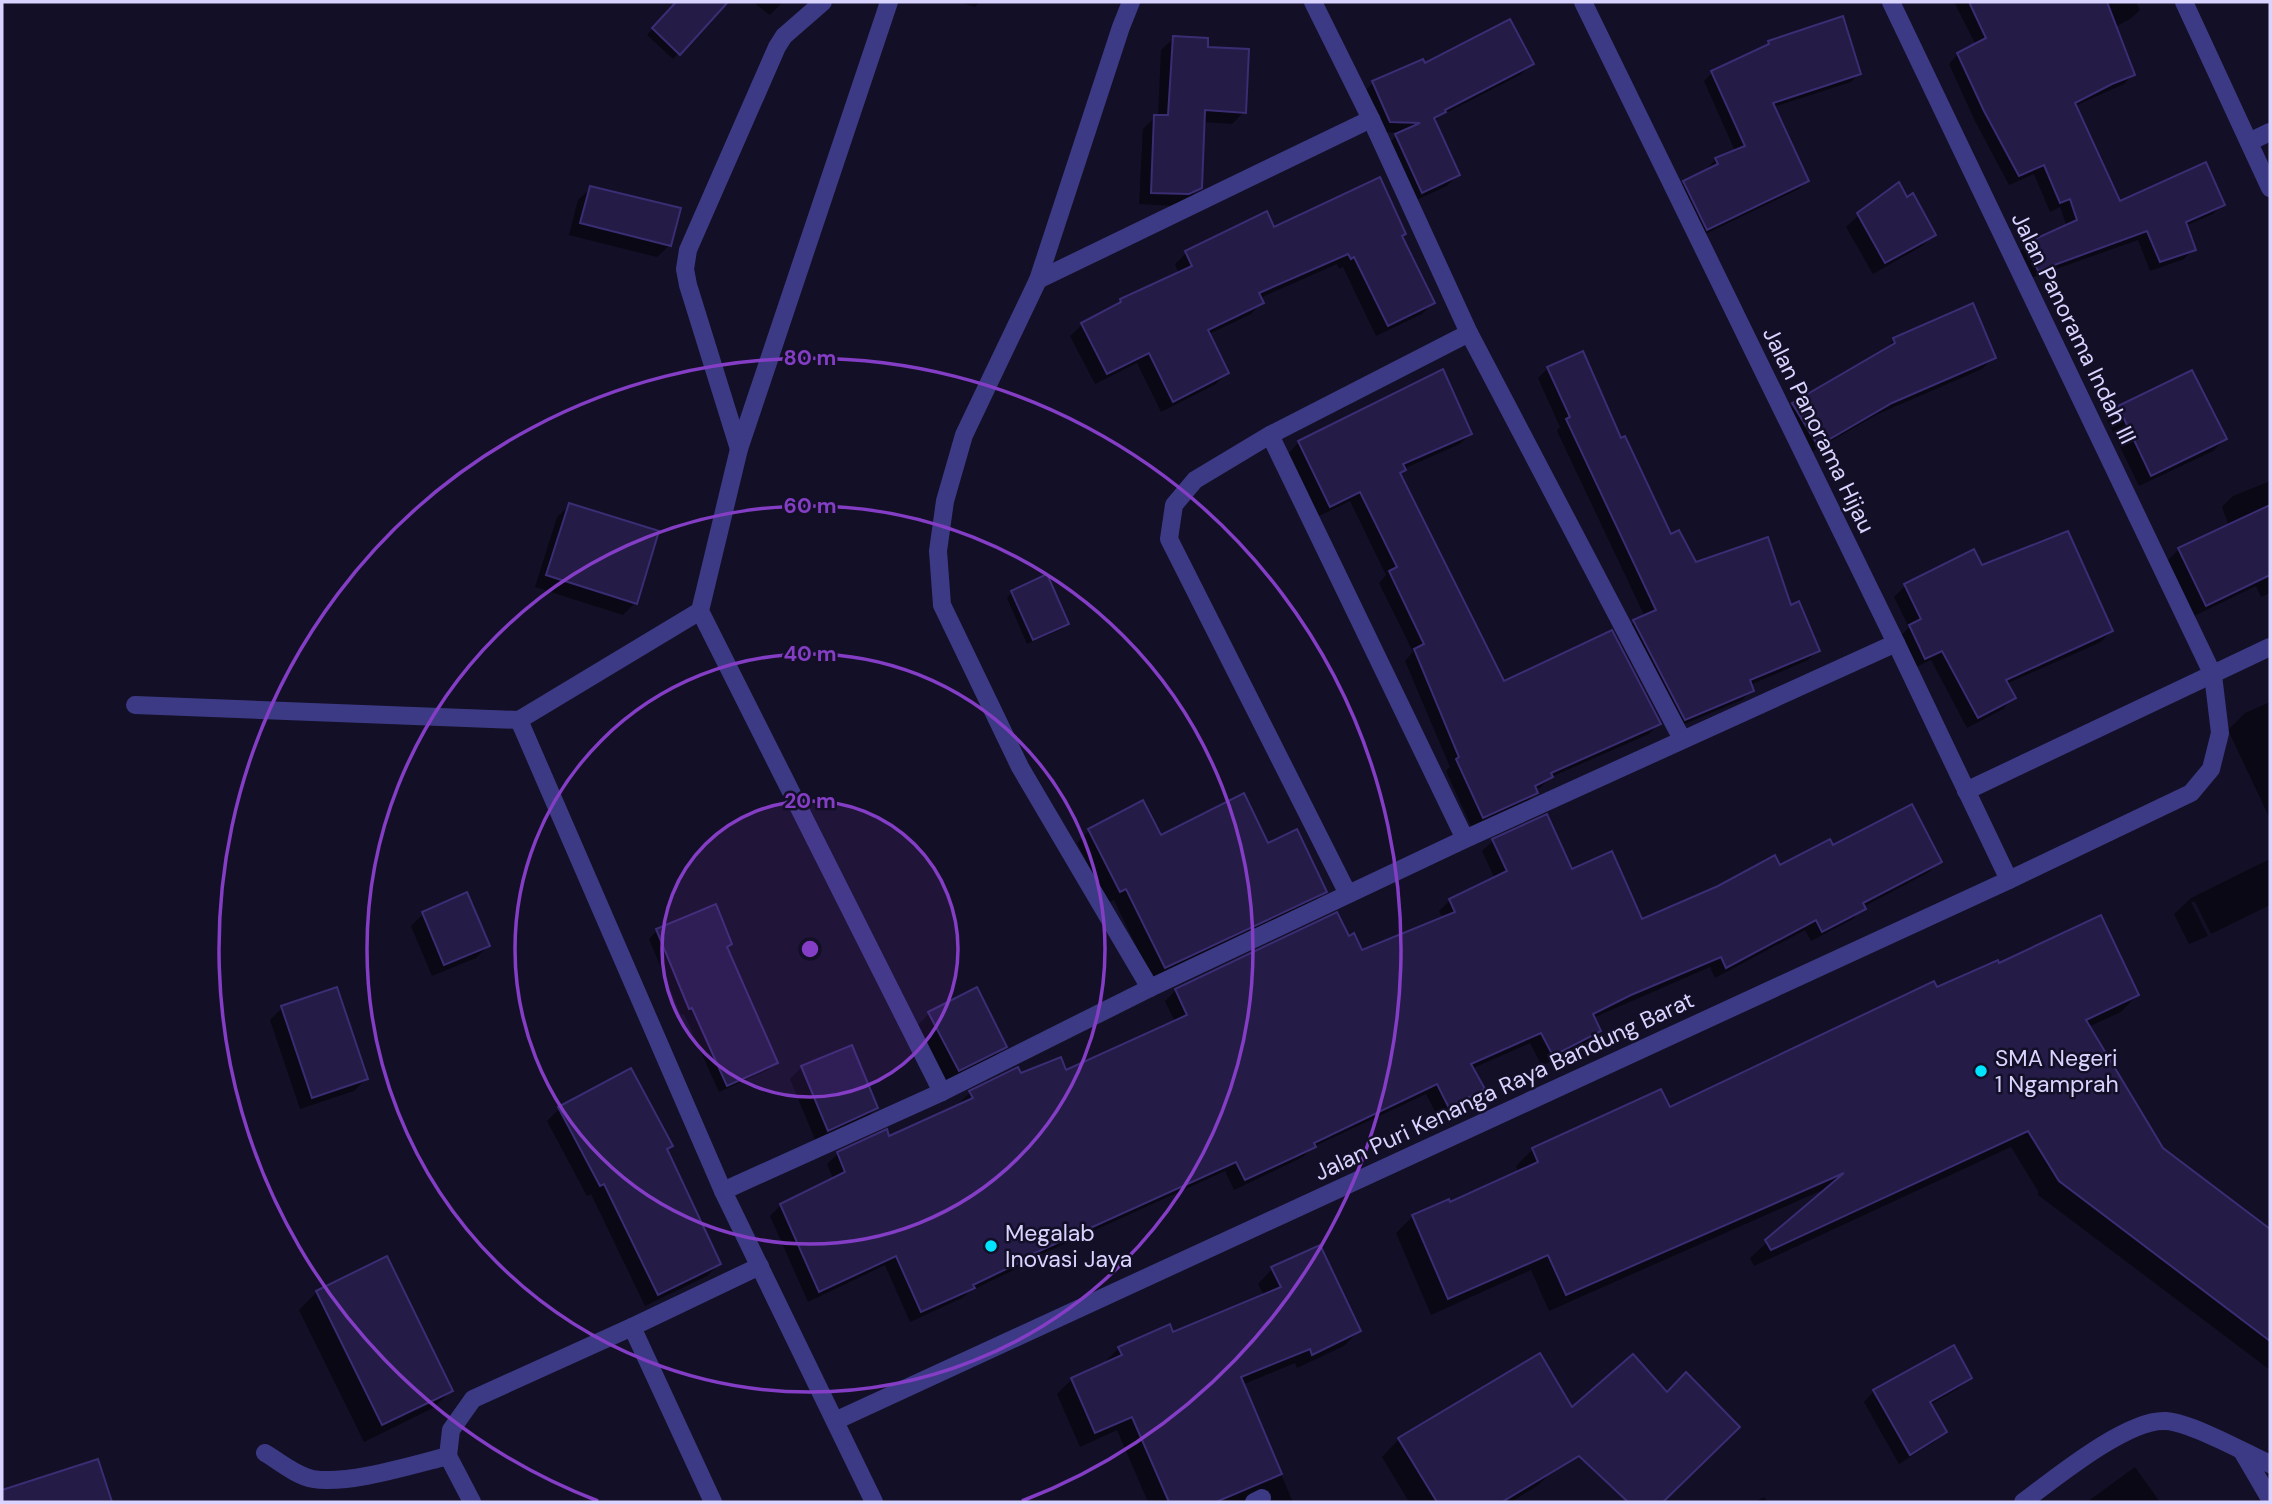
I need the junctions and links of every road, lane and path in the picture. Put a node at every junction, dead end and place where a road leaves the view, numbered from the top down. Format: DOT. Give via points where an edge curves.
graph roads {
  1 [pos="823,2"];
  2 [pos="889,2"];
  3 [pos="1131,2"];
  4 [pos="1313,2"];
  5 [pos="1583,2"];
  6 [pos="1891,2"];
  7 [pos="2184,2"];
  8 [pos="1371,119"];
  9 [pos="2270,132"];
  10 [pos="2249,142"];
  11 [pos="2270,188"];
  12 [pos="1038,280"];
  13 [pos="1469,332"];
  14 [pos="1270,435"];
  15 [pos="738,449"];
  16 [pos="700,611"];
  17 [pos="1896,643"];
  18 [pos="2270,647"];
  19 [pos="2213,675"];
  20 [pos="135,705"];
  21 [pos="519,720"];
  22 [pos="1682,739"];
  23 [pos="1966,791"];
  24 [pos="2191,793"];
  25 [pos="1465,839"];
  26 [pos="2009,880"];
  27 [pos="1348,894"];
  28 [pos="1150,988"];
  29 [pos="942,1092"];
  30 [pos="723,1191"];
  31 [pos="760,1266"];
  32 [pos="632,1327"];
  33 [pos="835,1421"];
  34 [pos="2242,1451"];
  35 [pos="265,1453"];
  36 [pos="448,1456"];
  37 [pos="2270,1464"];
  38 [pos="2270,1499"];
  39 [pos="472,1502"];
  40 [pos="713,1502"];
  41 [pos="874,1502"];
  42 [pos="2023,1502"];
  1 -- 15 [label="street" via="777,47 688,250 688,285"];
  2 -- 15 [label="street"];
  3 -- 12 [label="street"];
  4 -- 8 [label="street"];
  5 -- 17 [label="street, Jalan Panorama Hijau"];
  6 -- 19 [label="street, Jalan Panorama Indah III"];
  7 -- 10 [label="street"];
  8 -- 12 [label="street"];
  8 -- 13 [label="street"];
  9 -- 10 [label="street"];
  10 -- 11 [label="street"];
  12 -- 28 [label="street" via="964,435 945,501 938,551 942,605 1020,767"];
  13 -- 14 [label="street"];
  13 -- 22 [label="street"];
  14 -- 25 [label="street"];
  14 -- 27 [label="street" via="1195,480 1174,505 1169,539"];
  15 -- 16 [label="street"];
  16 -- 21 [label="street"];
  16 -- 29 [label="street"];
  17 -- 22 [label="street"];
  17 -- 23 [label="street, Jalan Panorama Hijau"];
  18 -- 19 [label="street"];
  19 -- 23 [label="street"];
  19 -- 24 [label="street, Jalan Panorama Indah III" via="2220,733 2211,769"];
  20 -- 21 [label="street"];
  21 -- 30 [label="street"];
  22 -- 25 [label="street"];
  23 -- 26 [label="street, Jalan Panorama Hijau"];
  24 -- 26 [label="street, Jalan Puri Kenanga Raya Bandung Barat"];
  25 -- 27 [label="street"];
  26 -- 33 [label="street, Jalan Puri Kenanga Raya Bandung Barat"];
  27 -- 28 [label="street"];
  28 -- 29 [label="street"];
  29 -- 30 [label="street"];
  30 -- 31 [label="street"];
  31 -- 32 [label="street"];
  31 -- 33 [label="street"];
  32 -- 36 [label="street" via="473,1399 451,1430"];
  32 -- 40 [label="street"];
  33 -- 41 [label="street"];
  34 -- 37 [label="street"];
  34 -- 38 [label="street"];
  34 -- 42 [label="street" via="2176,1423 2142,1425 2097,1447"];
  35 -- 36 [label="street" via="312,1479 387,1471"];
  36 -- 39 [label="street"];
}
